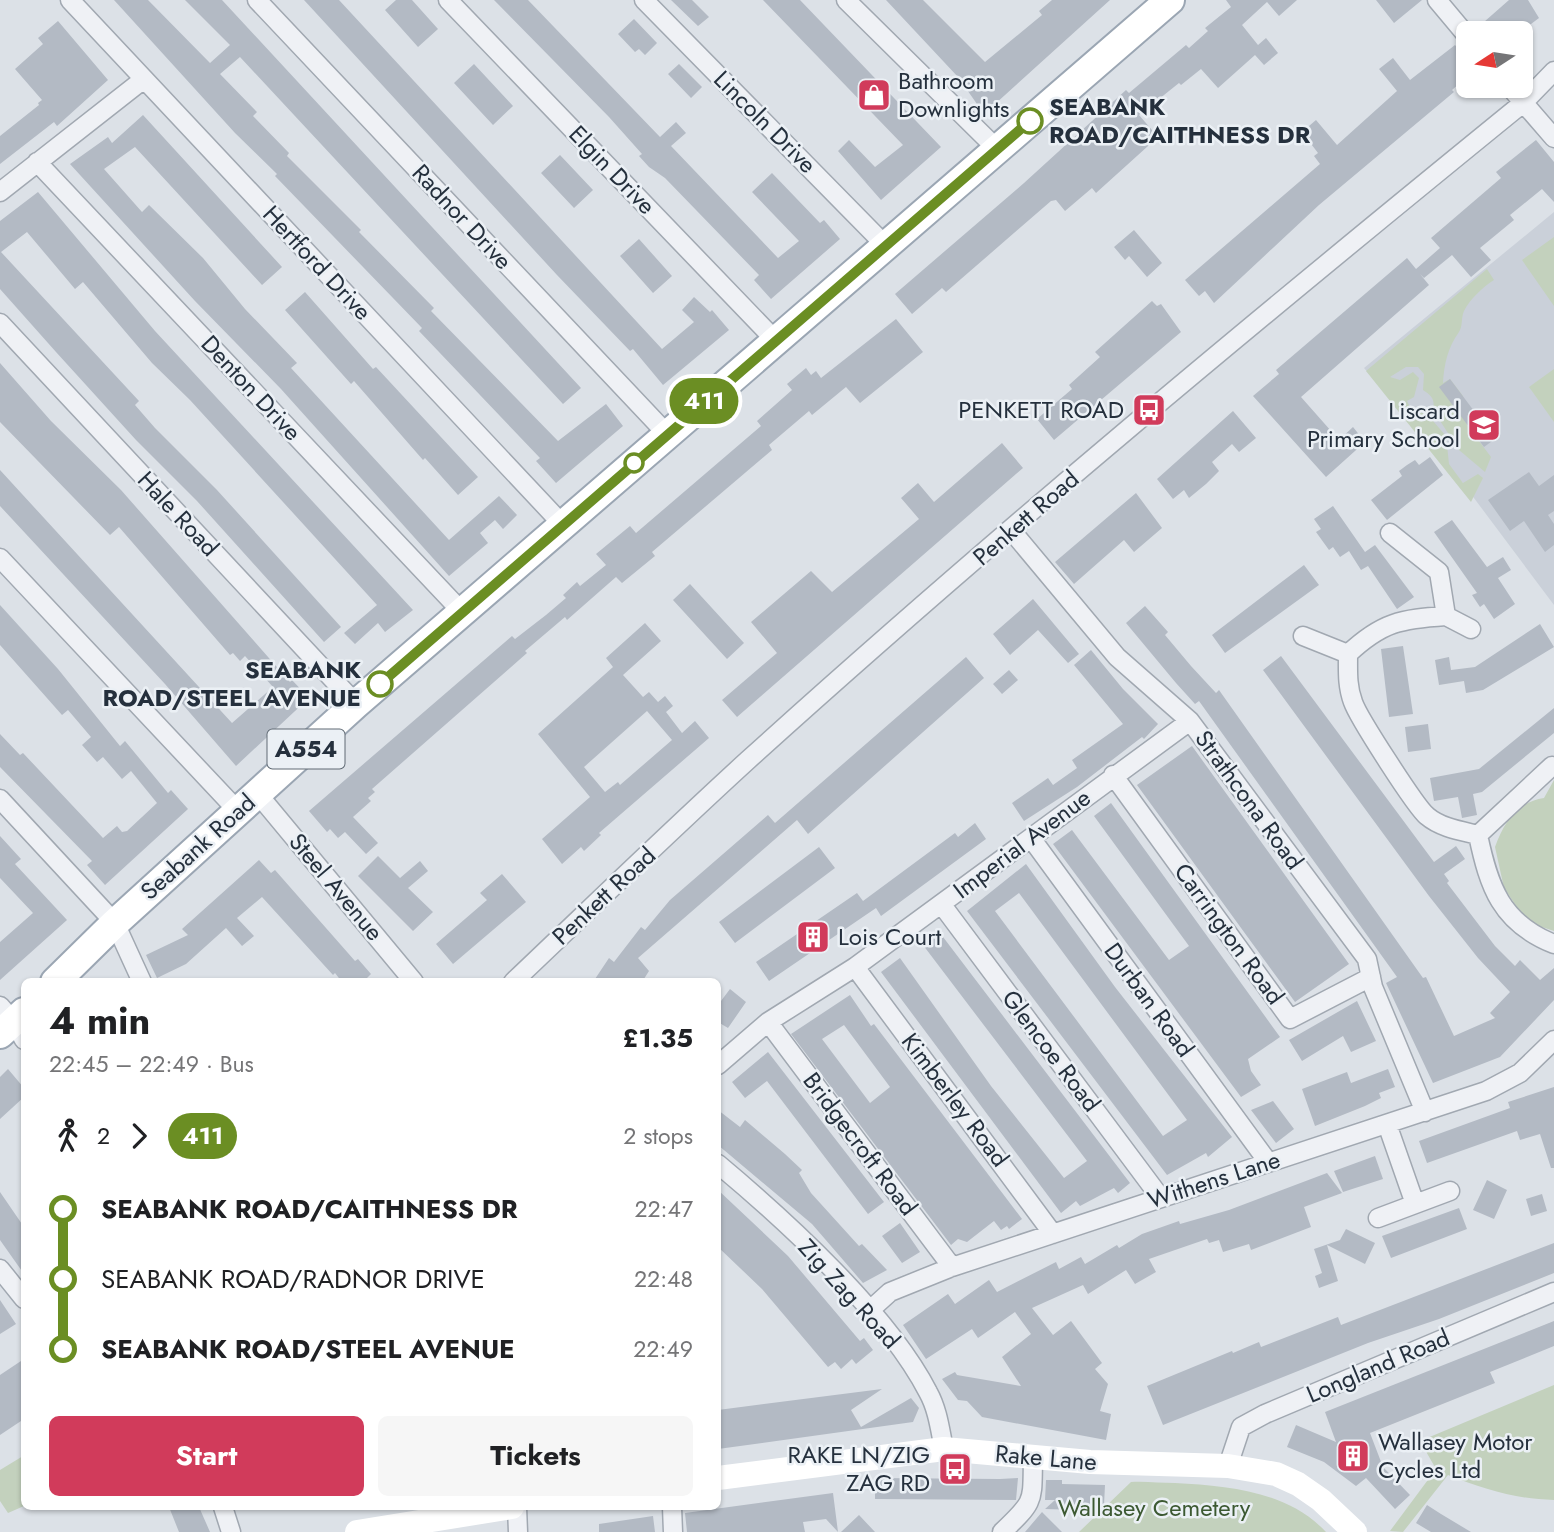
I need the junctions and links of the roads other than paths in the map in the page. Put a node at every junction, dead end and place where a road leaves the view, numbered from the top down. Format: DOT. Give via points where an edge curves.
graph roads {
  1 [pos="70,0"];
  2 [pos="257,0"];
  3 [pos="448,0"];
  4 [pos="644,0"];
  5 [pos="846,0"];
  6 [pos="1170,0"];
  7 [pos="1437,0"];
  8 [pos="1456,23"];
  9 [pos="1554,71"];
  10 [pos="144,79"];
  11 [pos="1519,98"];
  12 [pos="1523,103"];
  13 [pos="1554,138"];
  14 [pos="997,149"];
  15 [pos="37,162"];
  16 [pos="0,192"];
  17 [pos="885,245"];
  18 [pos="0,323"];
  19 [pos="775,340"];
  20 [pos="667,434"];
  21 [pos="565,526"];
  22 [pos="1011,530"];
  23 [pos="1390,533"];
  24 [pos="0,558"];
  25 [pos="464,614"];
  26 [pos="1446,616"];
  27 [pos="1471,629"];
  28 [pos="1303,636"];
  29 [pos="1349,654"];
  30 [pos="356,704"];
  31 [pos="1190,721"];
  32 [pos="1552,766"];
  33 [pos="1113,775"];
  34 [pos="0,799"];
  35 [pos="247,802"];
  36 [pos="1478,835"];
  37 [pos="1031,838"];
  38 [pos="942,905"];
  39 [pos="114,923"];
  40 [pos="1554,944"];
  41 [pos="855,967"];
  42 [pos="1371,977"];
  43 [pos="59,978"];
  44 [pos="140,978"];
  45 [pos="410,978"];
  46 [pos="517,978"];
  47 [pos="768,1022"];
  48 [pos="1554,1040"];
  49 [pos="721,1062"];
  50 [pos="1425,1112"];
  51 [pos="1387,1124"];
  52 [pos="1268,1161"];
  53 [pos="721,1167"];
  54 [pos="1450,1191"];
  55 [pos="1160,1197"];
  56 [pos="1415,1204"];
  57 [pos="1378,1218"];
  58 [pos="1053,1234"];
  59 [pos="952,1267"];
  60 [pos="0,1269"];
  61 [pos="1554,1292"];
  62 [pos="21,1294"];
  63 [pos="869,1311"];
  64 [pos="944,1449"];
  65 [pos="1033,1457"];
  66 [pos="1228,1466"];
  67 [pos="721,1478"];
  68 [pos="224,1510"];
  69 [pos="498,1510"];
  70 [pos="515,1510"];
  71 [pos="672,1510"];
  72 [pos="383,1530"];
  73 [pos="231,1532"];
  74 [pos="357,1532"];
  75 [pos="518,1532"];
  76 [pos="673,1532"];
  77 [pos="1002,1532"];
  78 [pos="1355,1532"];
  1 -- 10 [label="street, Hertford Drive"];
  2 -- 20 [label="street, Radnor Drive"];
  3 -- 19 [label="street, Elgin Drive"];
  4 -- 17 [label="street, Lincoln Drive"];
  5 -- 14 [label="street"];
  6 -- 14 [label="main road, Seabank Road / A554"];
  7 -- 8 [label="street"];
  9 -- 12 [label="street, Penkett Road"];
  10 -- 15 [label="street"];
  10 -- 21 [label="street, Hertford Drive"];
  11 -- 12 [label="street"];
  12 -- 13 [label="street"];
  12 -- 22 [label="street, Penkett Road" via="1233,339"];
  14 -- 17 [label="main road, Seabank Road / A554"];
  15 -- 16 [label="street"];
  15 -- 25 [label="street, Denton Drive"];
  17 -- 19 [label="main road, Seabank Road / A554"];
  18 -- 30 [label="street, Hale Road"];
  19 -- 20 [label="main road, Seabank Road / A554"];
  20 -- 21 [label="main road, Seabank Road / A554"];
  21 -- 25 [label="main road, Seabank Road / A554"];
  22 -- 31 [label="street, Strathcona Road" via="1125,665"];
  22 -- 46 [label="street, Penkett Road" via="747,761"];
  23 -- 26 [label="street" via="1439,572"];
  24 -- 35 [label="street, Steel Avenue"];
  25 -- 30 [label="main road, Seabank Road / A554"];
  26 -- 27 [label="street"];
  26 -- 29 [label="street" via="1389,623"];
  28 -- 29 [label="street"];
  29 -- 36 [label="street" via="1347,680 1354,705 1413,800 1428,817"];
  30 -- 35 [label="main road, Seabank Road / A554"];
  31 -- 33 [label="street, Imperial Avenue"];
  31 -- 42 [label="street, Strathcona Road" via="1367,959"];
  32 -- 36 [label="street"];
  33 -- 37 [label="street, Imperial Avenue"];
  33 -- 42 [label="street, Carrington Road" via="1290,1019"];
  34 -- 39 [label="street"];
  35 -- 39 [label="main road, Seabank Road / A554"];
  35 -- 45 [label="street, Steel Avenue"];
  36 -- 40 [label="street" via="1496,896 1516,923"];
  37 -- 38 [label="street, Imperial Avenue"];
  37 -- 52 [label="street, Durban Road"];
  38 -- 41 [label="street, Imperial Avenue"];
  38 -- 55 [label="street, Glencoe Road"];
  39 -- 43 [label="main road, Seabank Road / A554"];
  39 -- 44 [label="street"];
  41 -- 47 [label="street, Imperial Avenue"];
  41 -- 58 [label="street, Kimberley Road"];
  42 -- 50 [label="street, Strathcona Road"];
  47 -- 49 [label="street, Imperial Avenue"];
  47 -- 59 [label="street, Bridgecroft Road"];
  48 -- 50 [label="street, Withens Lane" via="1520,1073 1486,1091"];
  50 -- 51 [label="street, Withens Lane"];
  51 -- 52 [label="street, Withens Lane"];
  51 -- 56 [label="street"];
  52 -- 55 [label="street, Withens Lane"];
  53 -- 63 [label="street, Zig Zag Road" via="774,1212"];
  54 -- 56 [label="street"];
  55 -- 58 [label="street, Withens Lane"];
  56 -- 57 [label="street"];
  58 -- 59 [label="street, Withens Lane"];
  59 -- 63 [label="street, Withens Lane" via="890,1292"];
  60 -- 62 [label="street"];
  61 -- 66 [label="street, Longland Road" via="1265,1413 1241,1427"];
  63 -- 64 [label="street, Zig Zag Road" via="928,1392"];
  64 -- 65 [label="main road, Rake Lane"];
  64 -- 67 [label="main road, Rake Lane"];
  65 -- 66 [label="main road, Rake Lane"];
  65 -- 77 [label="street" via="1028,1508"];
  66 -- 78 [label="main road, Rake Lane" via="1276,1474 1298,1484"];
  68 -- 73 [label="street"];
  69 -- 72 [label="main road"];
  70 -- 75 [label="street"];
  71 -- 76 [label="street"];
  72 -- 74 [label="main road"];
}
